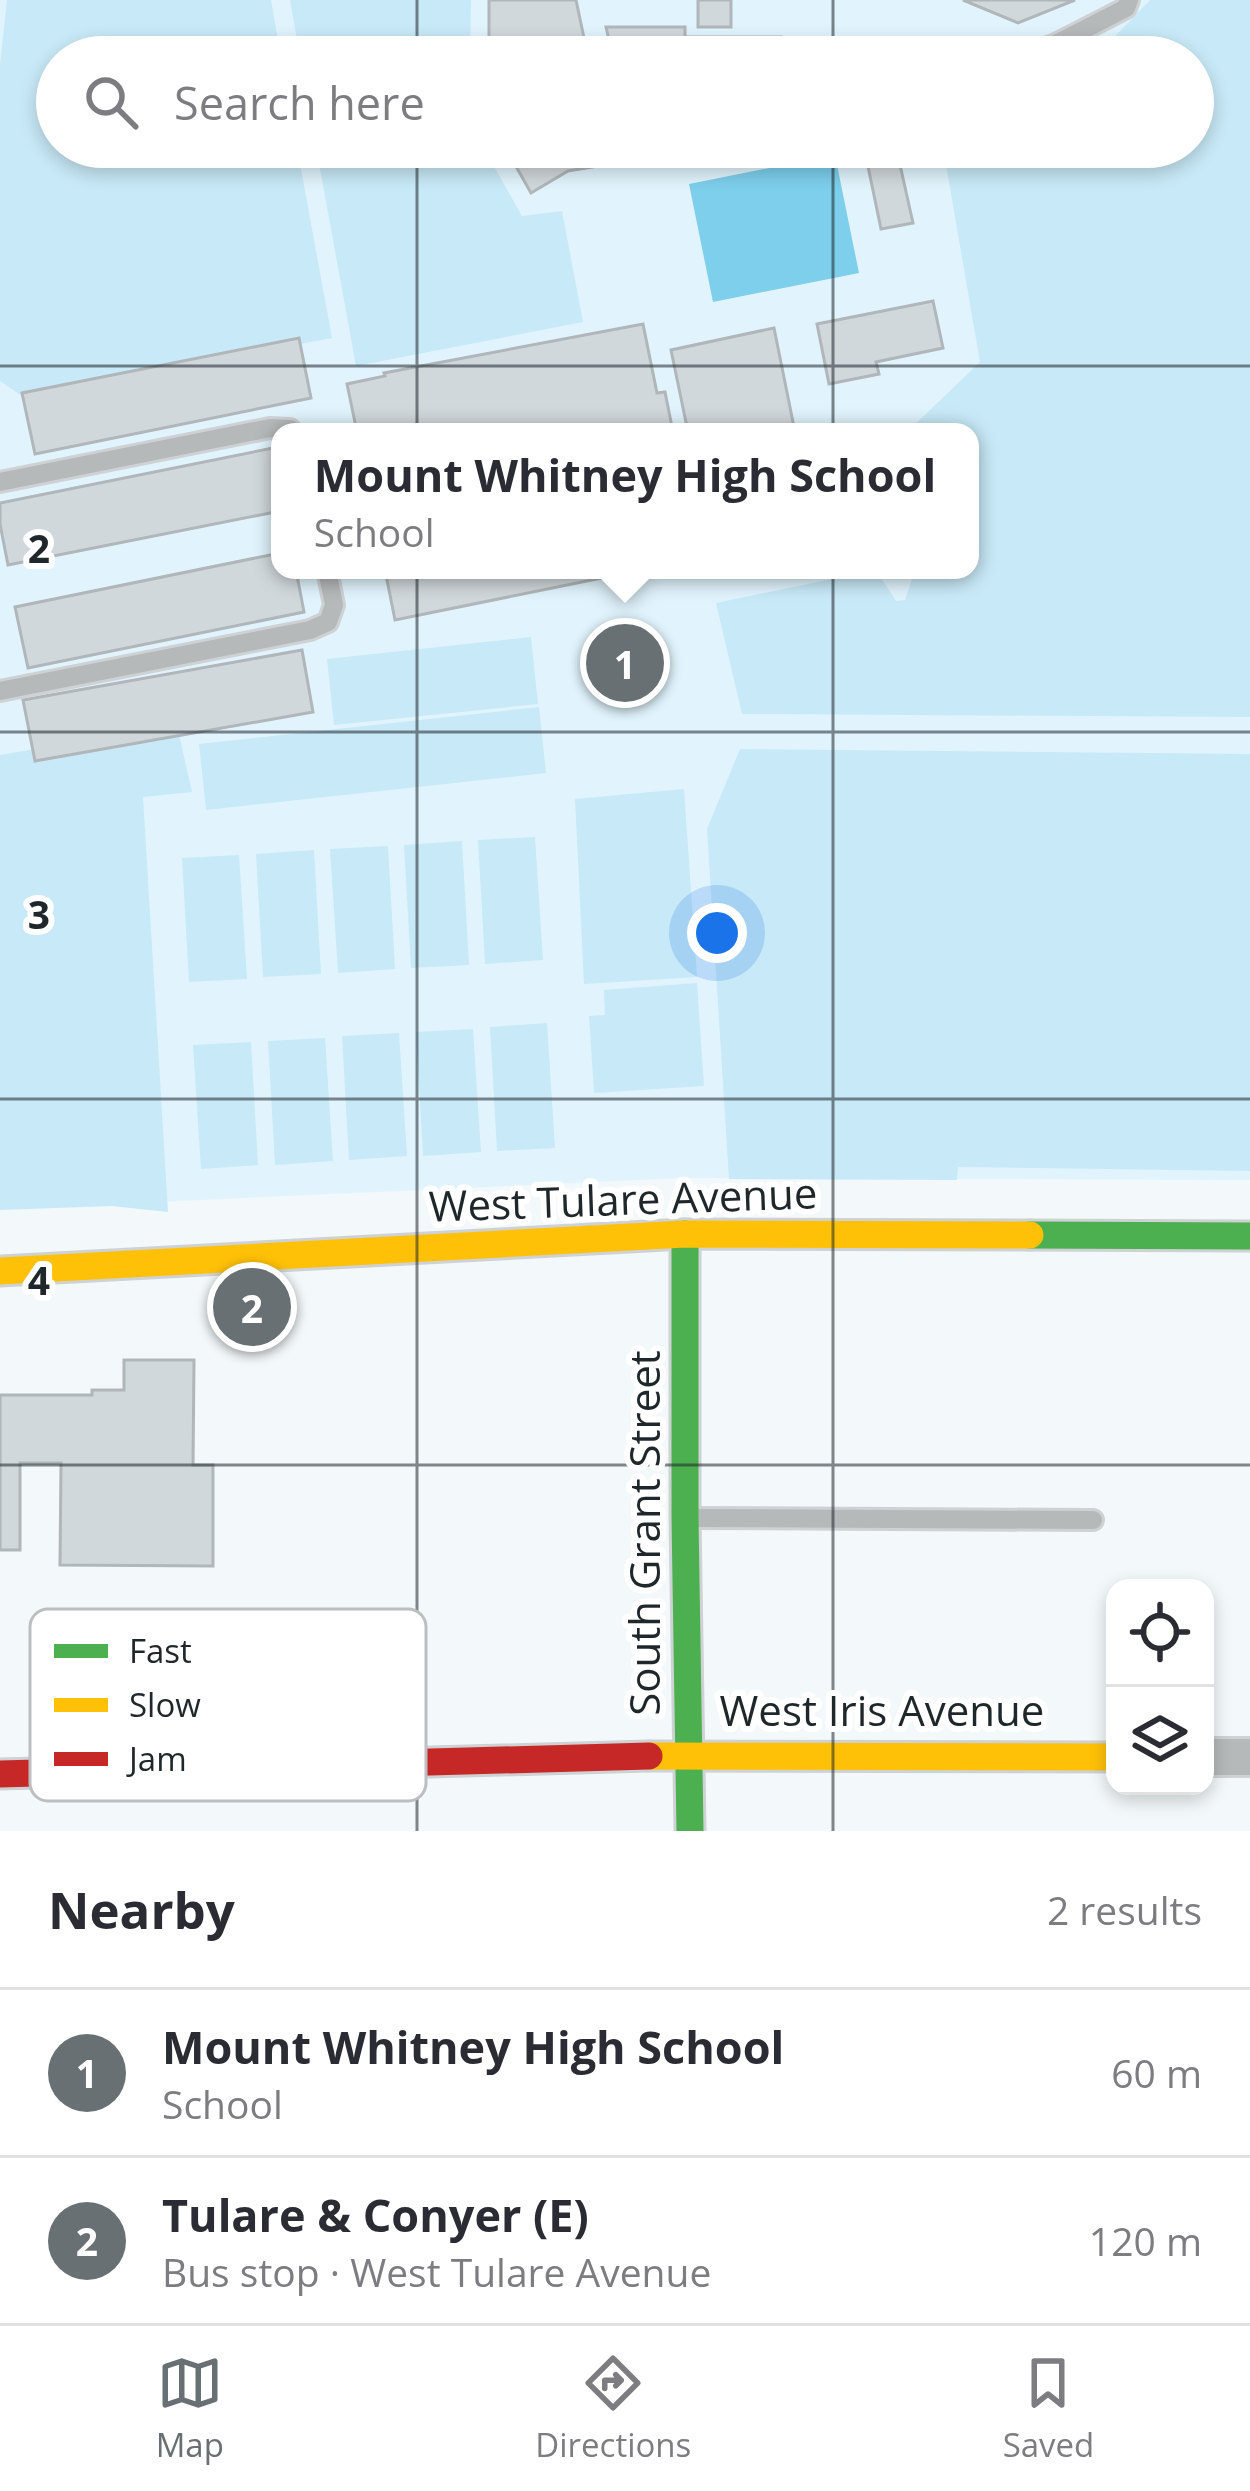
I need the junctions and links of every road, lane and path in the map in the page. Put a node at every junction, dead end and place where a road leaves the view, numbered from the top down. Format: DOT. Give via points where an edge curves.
graph roads {
  1 [pos="1129,0"];
  2 [pos="1073,36"];
  3 [pos="271,428"];
  4 [pos="0,482"];
  5 [pos="329,579"];
  6 [pos="0,691"];
  7 [pos="686,1234"];
  8 [pos="1250,1236"];
  9 [pos="0,1271"];
  10 [pos="686,1518"];
  11 [pos="1094,1520"];
  12 [pos="689,1755"];
  13 [pos="1106,1757"];
  14 [pos="1214,1757"];
  15 [pos="1250,1757"];
  16 [pos="426,1762"];
  17 [pos="30,1773"];
  18 [pos="0,1774"];
  19 [pos="690,1831"];
  1 -- 2 [label="lane"];
  3 -- 4 [label="lane"];
  5 -- 6 [label="lane" via="328,622 310,630"];
  7 -- 8 [label="street, West Tulare Avenue"];
  7 -- 9 [label="street, West Tulare Avenue"];
  7 -- 10 [label="street, South Grant Street"];
  10 -- 11 [label="lane"];
  10 -- 12 [label="street, South Grant Street"];
  12 -- 13 [label="street, West Iris Avenue"];
  12 -- 16 [label="street, West Iris Avenue"];
  12 -- 19 [label="street, South Grant Street"];
  14 -- 15 [label="street"];
  17 -- 18 [label="street, West Iris Avenue"];
}
